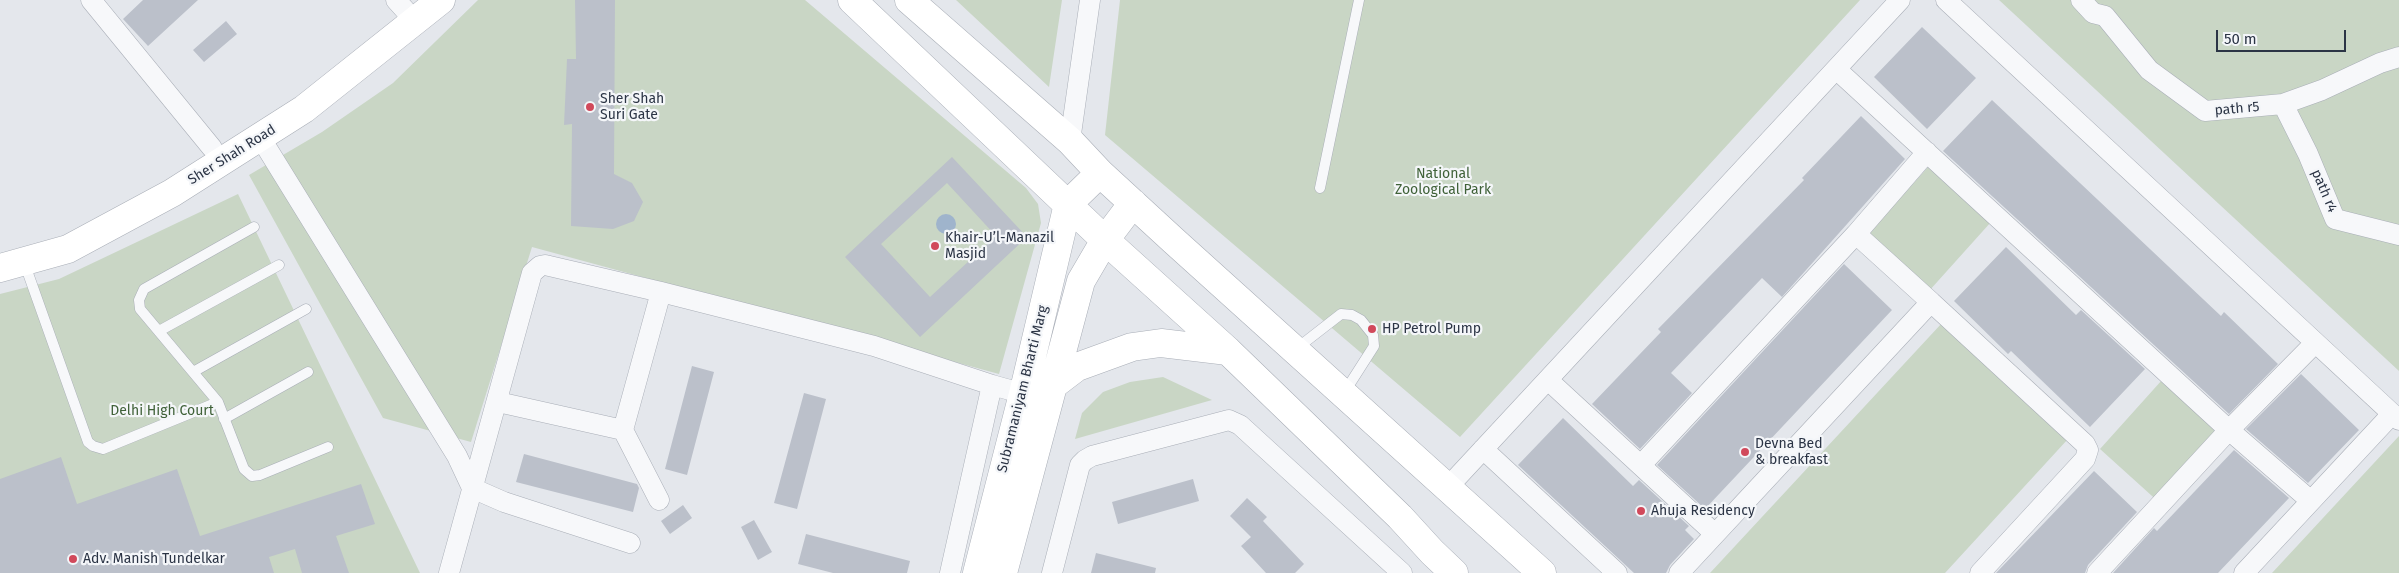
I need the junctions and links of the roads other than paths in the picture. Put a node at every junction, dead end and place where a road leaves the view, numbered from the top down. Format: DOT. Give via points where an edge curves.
graph roads {
  1 [pos="91,0"];
  2 [pos="441,0"];
  3 [pos="852,0"];
  4 [pos="909,0"];
  5 [pos="1090,0"];
  6 [pos="1358,0"];
  7 [pos="1900,0"];
  8 [pos="1946,0"];
  9 [pos="2081,0"];
  10 [pos="406,3"];
  11 [pos="2399,57"];
  12 [pos="1836,69"];
  13 [pos="2283,104"];
  14 [pos="260,137"];
  15 [pos="1070,142"];
  16 [pos="212,148"];
  17 [pos="1927,152"];
  18 [pos="1100,172"];
  19 [pos="1320,188"];
  20 [pos="1133,203"];
  21 [pos="1068,204"];
  22 [pos="254,227"];
  23 [pos="1856,234"];
  24 [pos="2399,235"];
  25 [pos="1105,240"];
  26 [pos="8,260"];
  27 [pos="279,265"];
  28 [pos="661,292"];
  29 [pos="1931,302"];
  30 [pos="306,309"];
  31 [pos="159,331"];
  32 [pos="2315,343"];
  33 [pos="1295,350"];
  34 [pos="1228,351"];
  35 [pos="193,372"];
  36 [pos="308,372"];
  37 [pos="1548,380"];
  38 [pos="992,385"];
  39 [pos="1051,393"];
  40 [pos="1023,394"];
  41 [pos="1344,394"];
  42 [pos="218,402"];
  43 [pos="498,402"];
  44 [pos="2395,417"];
  45 [pos="224,419"];
  46 [pos="623,430"];
  47 [pos="2230,430"];
  48 [pos="328,446"];
  49 [pos="1483,449"];
  50 [pos="1641,466"];
  51 [pos="1448,487"];
  52 [pos="472,488"];
  53 [pos="659,500"];
  54 [pos="2311,501"];
  55 [pos="1715,534"];
  56 [pos="630,544"];
  57 [pos="449,573"];
  58 [pos="950,573"];
  59 [pos="977,573"];
  60 [pos="1003,573"];
  61 [pos="1052,573"];
  62 [pos="1402,573"];
  63 [pos="1454,573"];
  64 [pos="1542,573"];
  65 [pos="1616,573"];
  66 [pos="1679,573"];
  67 [pos="1980,573"];
  68 [pos="2097,573"];
  69 [pos="2244,573"];
  1 -- 16 [label="street"];
  2 -- 14 [label="main road, Sher Shah Road" via="304,109"];
  3 -- 21 [label="main road"];
  4 -- 15 [label="main road"];
  5 -- 15 [label="street"];
  6 -- 19 [label="lane"];
  7 -- 12 [label="street"];
  8 -- 32 [label="street"];
  9 -- 13 [label="street, path r5" via="2093,14 2105,16 2149,70 2205,111"];
  10 -- 16 [label="main road, Sher Shah Road" via="299,93"];
  11 -- 13 [label="street, path r5"];
  12 -- 17 [label="street"];
  12 -- 37 [label="street"];
  13 -- 24 [label="street, path r4" via="2335,219"];
  14 -- 26 [label="main road, Sher Shah Road" via="172,192 68,249"];
  14 -- 52 [label="street" via="457,456"];
  15 -- 18 [label="main road"];
  16 -- 26 [label="main road, Sher Shah Road" via="167,176"];
  17 -- 23 [label="street"];
  17 -- 47 [label="street"];
  18 -- 20 [label="main road"];
  18 -- 21 [label="main road"];
  20 -- 25 [label="main road, Subramaniyam Bharti Marg"];
  20 -- 33 [label="main road"];
  21 -- 25 [label="main road"];
  21 -- 40 [label="main road, Subramaniyam Bharti Marg"];
  22 -- 31 [label="lane" via="144,289 139,300 140,309"];
  23 -- 29 [label="street"];
  23 -- 50 [label="street"];
  25 -- 34 [label="main road"];
  25 -- 39 [label="main road, Subramaniyam Bharti Marg" via="1081,281"];
  26 -- 42 [label="lane" via="88,442 93,446 103,449"];
  27 -- 31 [label="lane"];
  28 -- 38 [label="street" via="874,346"];
  28 -- 43 [label="street" via="545,265 536,268"];
  28 -- 46 [label="street"];
  29 -- 55 [label="street"];
  29 -- 67 [label="street" via="2088,450 2085,459"];
  30 -- 35 [label="lane"];
  31 -- 35 [label="lane"];
  32 -- 44 [label="street"];
  32 -- 47 [label="street"];
  33 -- 41 [label="main road"];
  33 -- 41 [label="lane" via="1341,314 1361,320 1373,335 1374,346"];
  34 -- 39 [label="main road" via="1161,343 1132,347 1077,366"];
  34 -- 63 [label="main road"];
  35 -- 42 [label="lane"];
  36 -- 45 [label="lane"];
  37 -- 49 [label="street"];
  37 -- 50 [label="street"];
  38 -- 40 [label="street"];
  38 -- 58 [label="street"];
  39 -- 40 [label="street"];
  39 -- 60 [label="main road, Subramaniyam Bharti Marg"];
  40 -- 59 [label="main road, Subramaniyam Bharti Marg"];
  41 -- 51 [label="main road"];
  42 -- 45 [label="lane"];
  43 -- 46 [label="street"];
  43 -- 52 [label="street"];
  44 -- 54 [label="street"];
  45 -- 48 [label="lane" via="244,469 252,476"];
  46 -- 53 [label="street"];
  47 -- 54 [label="street"];
  47 -- 68 [label="street"];
  49 -- 51 [label="street"];
  49 -- 65 [label="street"];
  50 -- 55 [label="street"];
  51 -- 64 [label="main road"];
  52 -- 56 [label="street" via="504,502"];
  52 -- 57 [label="street"];
  54 -- 69 [label="street"];
  55 -- 66 [label="street"];
  61 -- 62 [label="street" via="1080,465 1085,460 1229,420 1238,423"];
}
